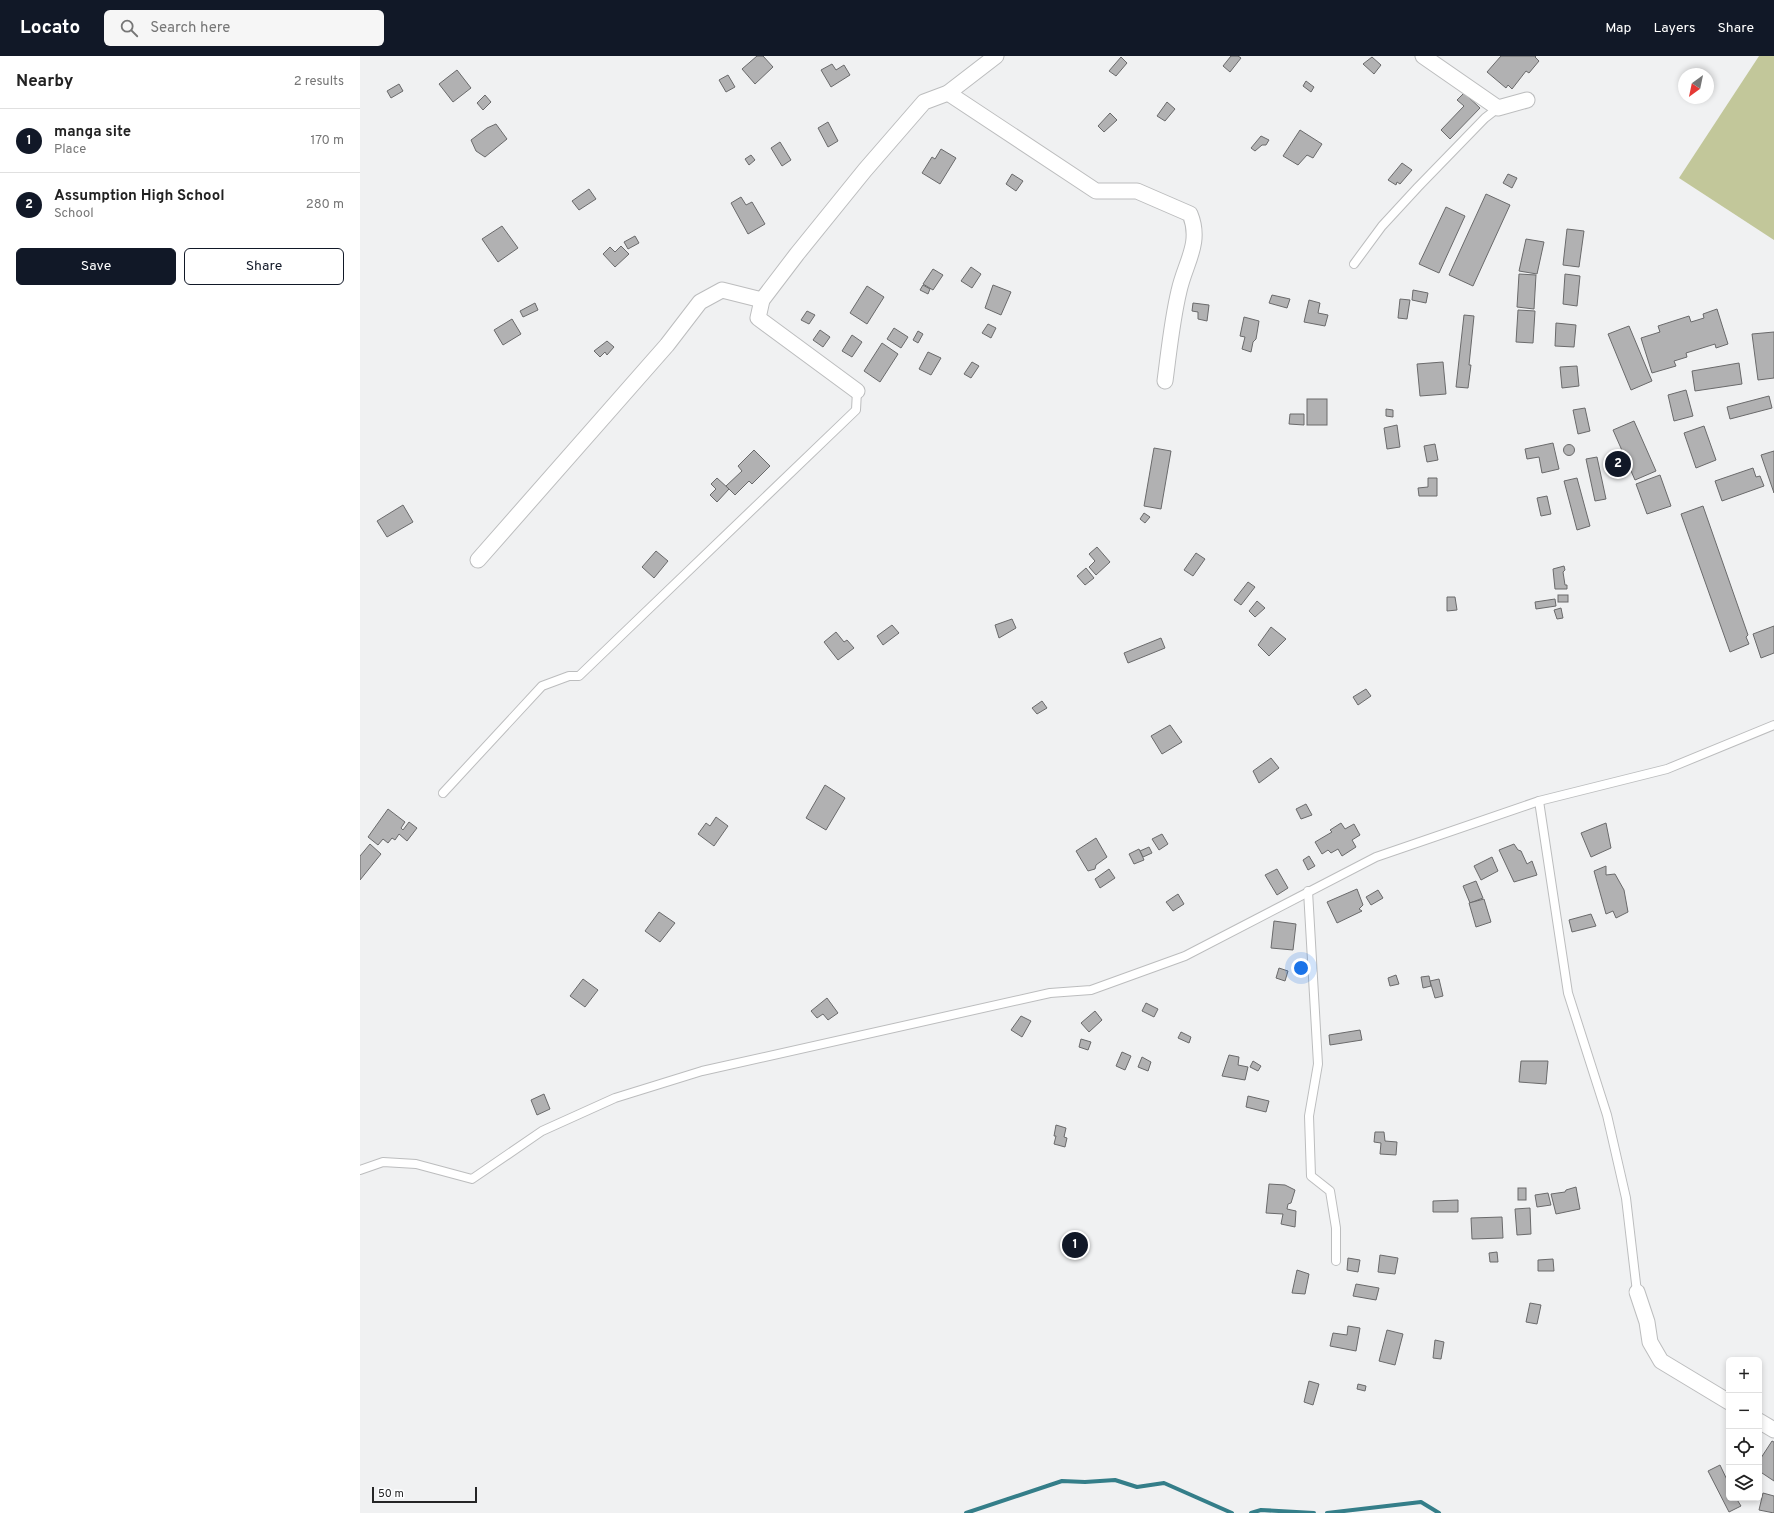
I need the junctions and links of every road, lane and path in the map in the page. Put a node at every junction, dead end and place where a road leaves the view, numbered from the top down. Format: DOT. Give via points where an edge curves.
graph roads {
  1 [pos="996,56"];
  2 [pos="1423,56"];
  3 [pos="948,93"];
  4 [pos="1527,100"];
  5 [pos="1498,108"];
  6 [pos="1354,264"];
  7 [pos="762,300"];
  8 [pos="1165,381"];
  9 [pos="857,391"];
  10 [pos="478,560"];
  11 [pos="1774,725"];
  12 [pos="443,792"];
  13 [pos="1539,801"];
  14 [pos="1308,891"];
  15 [pos="360,1170"];
  16 [pos="1336,1261"];
  17 [pos="1637,1292"];
  18 [pos="1726,1400"];
  19 [pos="1762,1423"];
  20 [pos="1774,1430"];
  1 -- 3 [label="street"];
  2 -- 5 [label="street"];
  3 -- 7 [label="street" via="924,102 864,170"];
  3 -- 8 [label="street" via="1096,191 1137,192 1190,214 1194,226 1193,249 1179,290"];
  4 -- 5 [label="street"];
  5 -- 6 [label="lane" via="1485,118 1382,226"];
  7 -- 9 [label="street" via="758,318"];
  7 -- 10 [label="street" via="722,290 700,302 667,345"];
  9 -- 12 [label="lane" via="856,410 579,676 569,676 542,686"];
  11 -- 13 [label="lane" via="1667,769"];
  13 -- 14 [label="lane" via="1376,857"];
  13 -- 17 [label="lane" via="1568,994 1607,1115 1626,1198"];
  14 -- 15 [label="lane" via="1185,956 1091,990 1050,993 702,1071 615,1098 542,1131 472,1179 416,1164 383,1162"];
  14 -- 16 [label="lane" via="1318,1064 1309,1116 1312,1176 1330,1191 1336,1228"];
  17 -- 18 [label="street" via="1647,1322 1650,1342 1661,1361"];
  19 -- 20 [label="street"];
}
